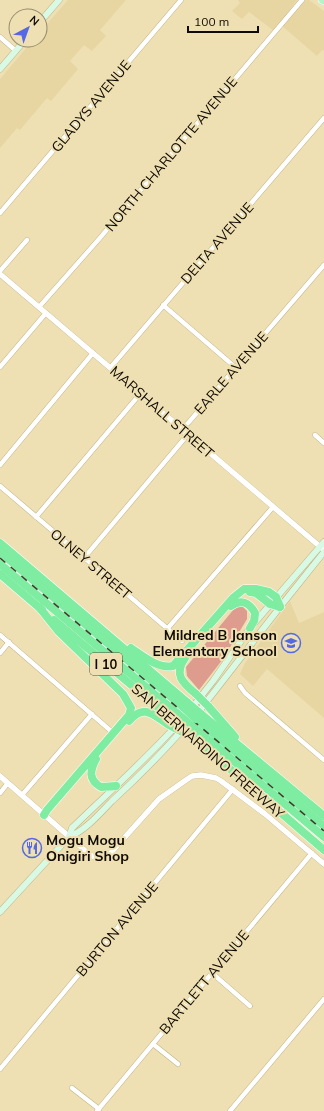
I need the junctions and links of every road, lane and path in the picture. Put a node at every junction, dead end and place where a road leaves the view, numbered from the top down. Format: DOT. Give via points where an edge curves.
graph roads {
  1 [pos="59,0"];
  2 [pos="181,0"];
  3 [pos="302,0"];
  4 [pos="48,13"];
  5 [pos="0,37"];
  6 [pos="18,48"];
  7 [pos="16,51"];
  8 [pos="0,69"];
  9 [pos="324,118"];
  10 [pos="0,213"];
  11 [pos="27,240"];
  12 [pos="324,265"];
  13 [pos="0,272"];
  14 [pos="164,305"];
  15 [pos="39,307"];
  16 [pos="46,313"];
  17 [pos="94,354"];
  18 [pos="0,367"];
  19 [pos="235,367"];
  20 [pos="110,368"];
  21 [pos="140,394"];
  22 [pos="186,433"];
  23 [pos="315,435"];
  24 [pos="324,443"];
  25 [pos="0,464"];
  26 [pos="0,486"];
  27 [pos="273,507"];
  28 [pos="36,517"];
  29 [pos="0,543"];
  30 [pos="323,548"];
  31 [pos="0,552"];
  32 [pos="84,558"];
  33 [pos="0,564"];
  34 [pos="0,574"];
  35 [pos="276,597"];
  36 [pos="270,604"];
  37 [pos="231,606"];
  38 [pos="39,607"];
  39 [pos="280,607"];
  40 [pos="250,628"];
  41 [pos="167,629"];
  42 [pos="0,635"];
  43 [pos="111,637"];
  44 [pos="182,641"];
  45 [pos="9,642"];
  46 [pos="0,653"];
  47 [pos="240,686"];
  48 [pos="92,714"];
  49 [pos="178,714"];
  50 [pos="191,726"];
  51 [pos="111,731"];
  52 [pos="252,756"];
  53 [pos="96,758"];
  54 [pos="324,760"];
  55 [pos="0,776"];
  56 [pos="8,783"];
  57 [pos="116,786"];
  58 [pos="233,789"];
  59 [pos="0,793"];
  60 [pos="22,795"];
  61 [pos="44,815"];
  62 [pos="324,816"];
  63 [pos="324,826"];
  64 [pos="69,836"];
  65 [pos="324,837"];
  66 [pos="324,850"];
  67 [pos="312,853"];
  68 [pos="324,864"];
  69 [pos="0,912"];
  70 [pos="212,973"];
  71 [pos="324,999"];
  72 [pos="250,1006"];
  73 [pos="153,1044"];
  74 [pos="178,1064"];
  75 [pos="0,1069"];
  76 [pos="72,1088"];
  77 [pos="98,1110"];
  78 [pos="230,1111"];
  1 -- 4 [label="main road"];
  2 -- 10 [label="street, GLADYS AVENUE"];
  3 -- 15 [label="street, NORTH CHARLOTTE AVENUE"];
  5 -- 7 [label="street"];
  6 -- 7 [label="main road"];
  7 -- 8 [label="main road"];
  9 -- 14 [label="street, DELTA AVENUE"];
  11 -- 13 [label="street"];
  12 -- 19 [label="street, EARLE AVENUE"];
  13 -- 15 [label="street, MARSHALL STREET"];
  14 -- 19 [label="street"];
  14 -- 20 [label="street, DELTA AVENUE"];
  15 -- 16 [label="street, MARSHALL STREET"];
  16 -- 17 [label="street, MARSHALL STREET"];
  16 -- 18 [label="street"];
  17 -- 20 [label="street, MARSHALL STREET"];
  17 -- 25 [label="street"];
  19 -- 22 [label="street, EARLE AVENUE" via="185,426"];
  20 -- 21 [label="street, MARSHALL STREET"];
  21 -- 22 [label="street, MARSHALL STREET"];
  21 -- 28 [label="street"];
  22 -- 27 [label="street, MARSHALL STREET"];
  22 -- 32 [label="street, EARLE AVENUE" via="184,439"];
  23 -- 24 [label="street"];
  26 -- 28 [label="street, OLNEY STREET"];
  27 -- 30 [label="street, MARSHALL STREET"];
  27 -- 41 [label="street"];
  28 -- 32 [label="street, OLNEY STREET"];
  29 -- 43 [label="highway, SAN BERNARDINO FREEWAY / I 10"];
  30 -- 35 [label="main road"];
  30 -- 39 [label="main road"];
  31 -- 49 [label="highway"];
  32 -- 41 [label="street, OLNEY STREET"];
  33 -- 49 [label="highway"];
  34 -- 38 [label="highway, SAN BERNARDINO FREEWAY / I 10"];
  35 -- 36 [label="main road"];
  35 -- 39 [label="highway"];
  35 -- 43 [label="highway" via="269,592 256,589 244,589 238,593 173,666 158,664"];
  36 -- 37 [label="highway" via="256,593 249,592 238,598"];
  36 -- 39 [label="highway"];
  36 -- 40 [label="main road"];
  37 -- 40 [label="highway" via="239,602 250,606 255,613"];
  37 -- 52 [label="highway, bridge" via="184,659 180,672 182,680"];
  38 -- 49 [label="highway, SAN BERNARDINO FREEWAY / I 10"];
  38 -- 61 [label="highway" via="59,632 123,694 131,708 129,715"];
  39 -- 64 [label="main road" via="169,746 94,818 77,833"];
  40 -- 57 [label="main road" via="187,713"];
  41 -- 44 [label="street, OLNEY STREET"];
  42 -- 45 [label="street"];
  43 -- 49 [label="highway, SAN BERNARDINO FREEWAY / I 10"];
  45 -- 46 [label="street"];
  45 -- 48 [label="street"];
  47 -- 54 [label="street"];
  48 -- 51 [label="street"];
  48 -- 60 [label="street"];
  49 -- 50 [label="highway, bridge"];
  49 -- 50 [label="highway, bridge"];
  49 -- 50 [label="highway, SAN BERNARDINO FREEWAY / I 10, bridge"];
  49 -- 53 [label="highway" via="138,712"];
  50 -- 52 [label="highway, SAN BERNARDINO FREEWAY / I 10"];
  50 -- 63 [label="highway"];
  50 -- 65 [label="highway"];
  50 -- 66 [label="highway, SAN BERNARDINO FREEWAY / I 10"];
  52 -- 62 [label="highway, SAN BERNARDINO FREEWAY / I 10"];
  53 -- 57 [label="highway" via="91,771 93,781 101,787"];
  53 -- 61 [label="highway"];
  55 -- 56 [label="street"];
  56 -- 59 [label="street"];
  56 -- 60 [label="street"];
  57 -- 64 [label="main road" via="72,828"];
  58 -- 64 [label="street" via="216,778 192,776 159,799 108,856 100,858 90,855"];
  58 -- 67 [label="street"];
  58 -- 75 [label="street, BURTON AVENUE"];
  60 -- 61 [label="street"];
  61 -- 64 [label="street"];
  64 -- 69 [label="main road"];
  67 -- 68 [label="street"];
  67 -- 70 [label="street, BARTLETT AVENUE"];
  70 -- 72 [label="street"];
  70 -- 73 [label="street, BARTLETT AVENUE"];
  71 -- 78 [label="street"];
  73 -- 74 [label="street"];
  73 -- 77 [label="street, BARTLETT AVENUE"];
  76 -- 77 [label="street"];
}
